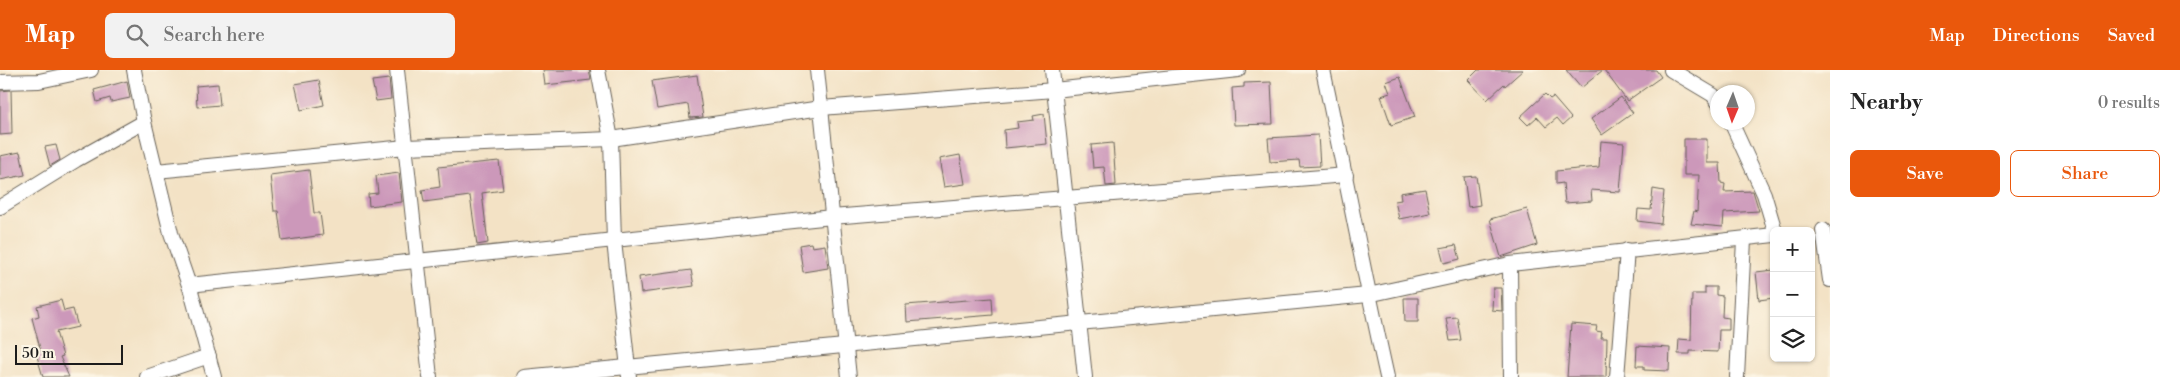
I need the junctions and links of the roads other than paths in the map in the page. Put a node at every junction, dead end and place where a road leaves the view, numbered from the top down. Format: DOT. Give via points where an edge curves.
graph roads {
  1 [pos="91,70"];
  2 [pos="134,70"];
  3 [pos="397,70"];
  4 [pos="598,70"];
  5 [pos="816,70"];
  6 [pos="1052,70"];
  7 [pos="1238,70"];
  8 [pos="1323,70"];
  9 [pos="1671,70"];
  10 [pos="0,82"];
  11 [pos="1054,90"];
  12 [pos="1710,93"];
  13 [pos="821,108"];
  14 [pos="144,122"];
  15 [pos="1736,130"];
  16 [pos="611,138"];
  17 [pos="406,147"];
  18 [pos="156,171"];
  19 [pos="1346,175"];
  20 [pos="1065,198"];
  21 [pos="0,208"];
  22 [pos="832,217"];
  23 [pos="1774,227"];
  24 [pos="1822,230"];
  25 [pos="1770,236"];
  26 [pos="1744,240"];
  27 [pos="614,241"];
  28 [pos="1627,250"];
  29 [pos="417,262"];
  30 [pos="1510,264"];
  31 [pos="1830,280"];
  32 [pos="189,285"];
  33 [pos="1368,295"];
  34 [pos="1079,323"];
  35 [pos="846,346"];
  36 [pos="209,356"];
  37 [pos="628,372"];
  38 [pos="147,377"];
  39 [pos="214,377"];
  40 [pos="430,377"];
  41 [pos="524,377"];
  42 [pos="849,377"];
  43 [pos="1085,377"];
  44 [pos="1387,377"];
  45 [pos="1511,377"];
  46 [pos="1617,377"];
  47 [pos="1737,377"];
  1 -- 10 [label="street" via="40,81"];
  2 -- 14 [label="street"];
  3 -- 17 [label="street"];
  4 -- 16 [label="street"];
  5 -- 13 [label="street"];
  6 -- 11 [label="street"];
  7 -- 11 [label="street"];
  8 -- 19 [label="street"];
  9 -- 12 [label="street"];
  11 -- 13 [label="street"];
  11 -- 20 [label="street"];
  13 -- 16 [label="street"];
  13 -- 22 [label="street"];
  14 -- 18 [label="street"];
  14 -- 21 [label="street"];
  15 -- 23 [label="street" via="1764,194"];
  16 -- 17 [label="street"];
  16 -- 27 [label="street"];
  17 -- 18 [label="street"];
  17 -- 29 [label="street"];
  18 -- 32 [label="street" via="171,233"];
  19 -- 20 [label="street"];
  19 -- 33 [label="street"];
  20 -- 22 [label="street"];
  20 -- 34 [label="street"];
  22 -- 27 [label="street"];
  22 -- 35 [label="street"];
  24 -- 31 [label="street"];
  25 -- 26 [label="street"];
  26 -- 28 [label="street"];
  26 -- 47 [label="street"];
  27 -- 29 [label="street"];
  27 -- 37 [label="street"];
  28 -- 30 [label="street"];
  28 -- 46 [label="street"];
  29 -- 32 [label="street"];
  29 -- 40 [label="street"];
  30 -- 33 [label="street"];
  30 -- 45 [label="street"];
  32 -- 36 [label="street"];
  33 -- 34 [label="street"];
  33 -- 44 [label="street"];
  34 -- 35 [label="street"];
  34 -- 43 [label="street"];
  35 -- 37 [label="street"];
  35 -- 42 [label="street"];
  36 -- 38 [label="street"];
  36 -- 39 [label="street"];
  37 -- 41 [label="street"];
}
